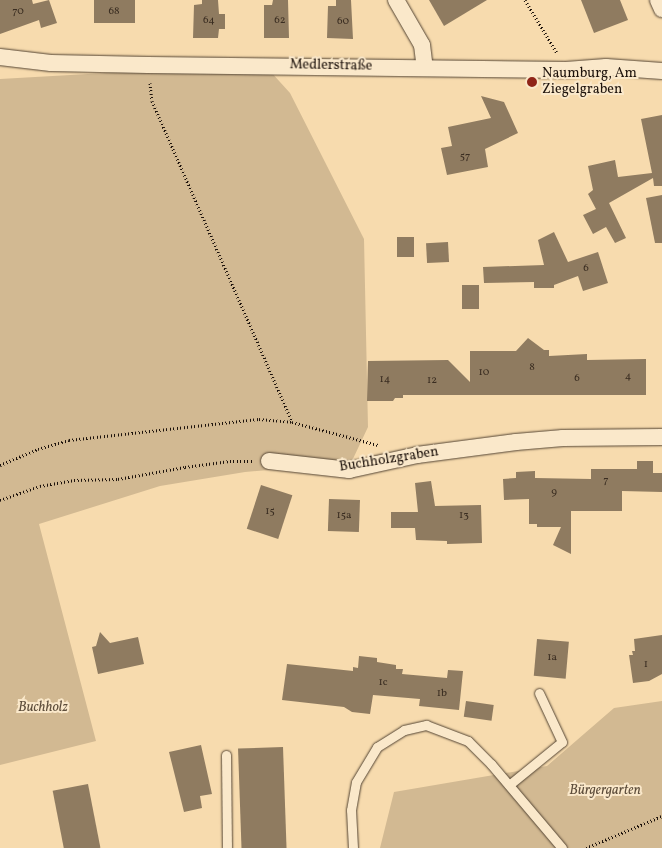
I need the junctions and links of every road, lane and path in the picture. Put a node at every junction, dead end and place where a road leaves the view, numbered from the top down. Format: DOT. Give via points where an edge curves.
graph roads {
  1 [pos="396,0"];
  2 [pos="525,0"];
  3 [pos="658,0"];
  4 [pos="662,9"];
  5 [pos="1,56"];
  6 [pos="148,65"];
  7 [pos="425,68"];
  8 [pos="566,70"];
  9 [pos="662,71"];
  10 [pos="292,422"];
  11 [pos="662,437"];
  12 [pos="379,445"];
  13 [pos="269,461"];
  14 [pos="0,465"];
  15 [pos="0,500"];
  16 [pos="539,693"];
  17 [pos="226,755"];
  18 [pos="509,785"];
  19 [pos="662,816"];
  20 [pos="227,848"];
  21 [pos="353,848"];
  22 [pos="562,848"];
  23 [pos="586,848"];
  1 -- 7 [label="street" via="422,46"];
  2 -- 8 [label="path"];
  3 -- 4 [label="street"];
  5 -- 6 [label="street, Medlerstraße" via="51,63"];
  6 -- 7 [label="street, Medlerstraße"];
  6 -- 10 [label="path" via="152,101"];
  7 -- 8 [label="street, Medlerstraße"];
  8 -- 9 [label="street, Medlerstraße" via="606,67"];
  10 -- 12 [label="path"];
  10 -- 14 [label="path" via="259,419 69,440"];
  11 -- 13 [label="street, Buchholzgraben" via="516,442 417,455 349,470"];
  13 -- 15 [label="path" via="230,461 118,479 74,480 40,486"];
  16 -- 18 [label="lane" via="562,742"];
  17 -- 20 [label="lane"];
  18 -- 21 [label="lane" via="468,741 426,725 404,730 377,747 356,782 351,810"];
  18 -- 22 [label="lane"];
  19 -- 23 [label="path"];
}
